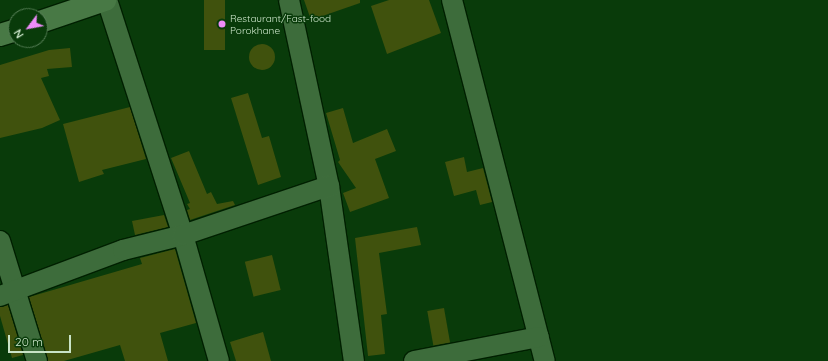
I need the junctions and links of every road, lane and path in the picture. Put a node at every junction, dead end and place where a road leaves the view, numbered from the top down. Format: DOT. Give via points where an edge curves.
graph roads {
  1 [pos="106,0"];
  2 [pos="290,0"];
  3 [pos="452,0"];
  4 [pos="62,7"];
  5 [pos="48,17"];
  6 [pos="329,186"];
  7 [pos="183,235"];
  8 [pos="0,241"];
  9 [pos="8,293"];
  10 [pos="539,337"];
  11 [pos="37,361"];
  12 [pos="219,361"];
  13 [pos="354,361"];
  14 [pos="414,361"];
  15 [pos="545,361"];
  1 -- 4 [label="main road"];
  1 -- 7 [label="street"];
  2 -- 6 [label="street"];
  3 -- 10 [label="street"];
  4 -- 5 [label="main road"];
  6 -- 7 [label="street"];
  6 -- 13 [label="street"];
  7 -- 9 [label="street" via="123,250"];
  7 -- 12 [label="street"];
  8 -- 9 [label="street"];
  9 -- 11 [label="street"];
  10 -- 14 [label="street"];
  10 -- 15 [label="street"];
}
